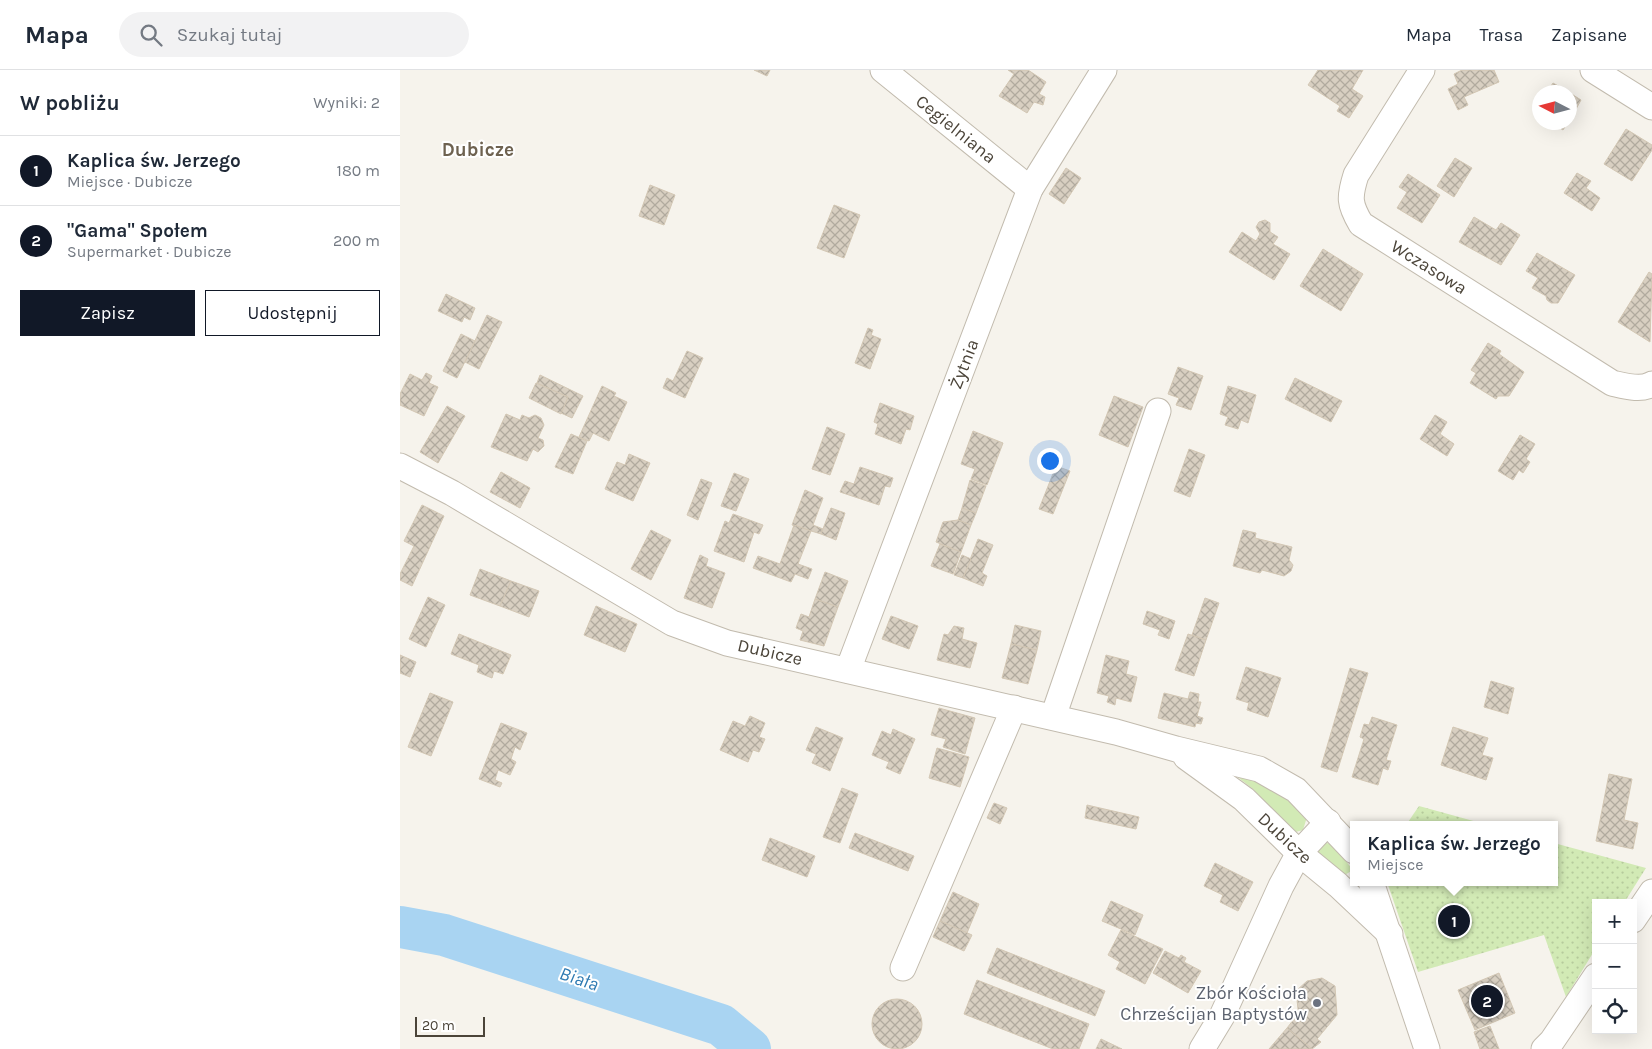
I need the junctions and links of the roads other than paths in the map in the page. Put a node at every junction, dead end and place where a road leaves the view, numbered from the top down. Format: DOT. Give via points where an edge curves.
graph roads {
  1 [pos="1104,70"];
  2 [pos="1422,70"];
  3 [pos="1594,70"];
  4 [pos="885,71"];
  5 [pos="1652,107"];
  6 [pos="1030,189"];
  7 [pos="1652,384"];
  8 [pos="1158,411"];
  9 [pos="400,466"];
  10 [pos="848,670"];
  11 [pos="1014,708"];
  12 [pos="1053,717"];
  13 [pos="1176,749"];
  14 [pos="1328,822"];
  15 [pos="1350,847"];
  16 [pos="1299,853"];
  17 [pos="1372,886"];
  18 [pos="1652,892"];
  19 [pos="1637,914"];
  20 [pos="1390,934"];
  21 [pos="903,968"];
  22 [pos="1592,982"];
  23 [pos="1202,1049"];
  24 [pos="1427,1049"];
  25 [pos="1544,1049"];
  1 -- 6 [label="street, Żytnia"];
  2 -- 7 [label="street, Wczasowa" via="1356,175 1350,194 1353,210 1361,224 1612,382 1630,388"];
  3 -- 5 [label="street"];
  4 -- 6 [label="street, Cegielniana"];
  6 -- 10 [label="street, Żytnia"];
  8 -- 12 [label="street"];
  9 -- 10 [label="street, Dubicze" via="452,493 672,623 728,643"];
  10 -- 11 [label="street, Dubicze"];
  11 -- 12 [label="street, Dubicze"];
  11 -- 21 [label="street"];
  12 -- 13 [label="street, Dubicze"];
  13 -- 14 [label="street, Dubicze" via="1259,769 1296,790"];
  13 -- 16 [label="street, Dubicze" via="1244,799"];
  14 -- 15 [label="street, Dubicze"];
  14 -- 16 [label="street"];
  16 -- 20 [label="street, Dubicze"];
  16 -- 23 [label="street" via="1222,1016"];
  17 -- 20 [label="street, Dubicze"];
  18 -- 19 [label="street"];
  20 -- 24 [label="street, Dubicze"];
  22 -- 25 [label="street"];
}
